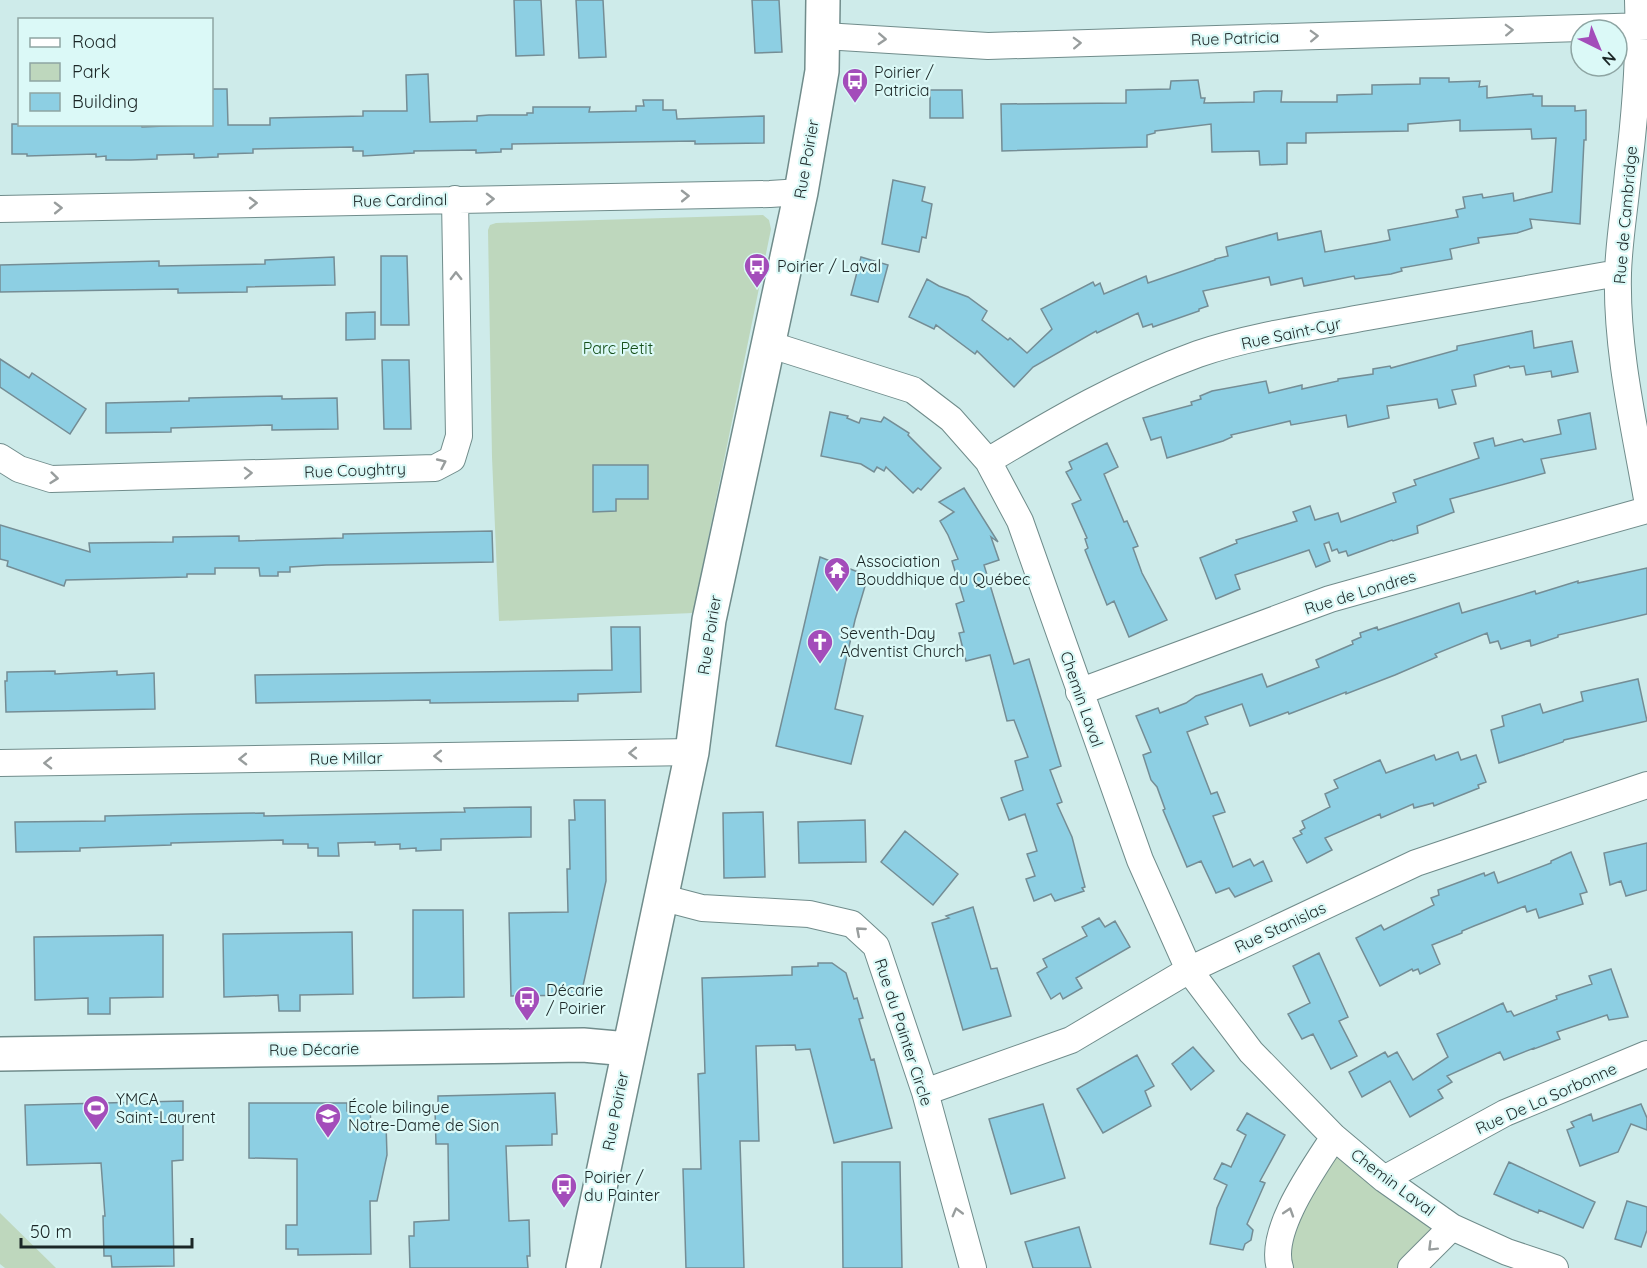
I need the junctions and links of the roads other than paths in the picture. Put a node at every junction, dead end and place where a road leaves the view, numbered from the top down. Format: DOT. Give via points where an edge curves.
graph roads {
  1 [pos="823,0"];
  2 [pos="1638,0"];
  3 [pos="1643,26"];
  4 [pos="824,36"];
  5 [pos="801,192"];
  6 [pos="455,199"];
  7 [pos="0,209"];
  8 [pos="1618,273"];
  9 [pos="768,344"];
  10 [pos="0,457"];
  11 [pos="988,461"];
  12 [pos="1647,499"];
  13 [pos="1647,510"];
  14 [pos="1079,692"];
  15 [pos="692,752"];
  16 [pos="0,763"];
  17 [pos="1647,785"];
  18 [pos="660,897"];
  19 [pos="1189,970"];
  20 [pos="628,1049"];
  21 [pos="0,1054"];
  22 [pos="1647,1054"];
  23 [pos="925,1092"];
  24 [pos="1334,1137"];
  25 [pos="1384,1179"];
  26 [pos="1452,1227"];
  27 [pos="583,1268"];
  28 [pos="973,1268"];
  29 [pos="1280,1268"];
  30 [pos="1411,1268"];
  31 [pos="1555,1268"];
  1 -- 4 [label="street, Rue Poirier"];
  2 -- 3 [label="street, Rue de Cambridge"];
  4 -- 3 [label="street, Rue Patricia, one-way" via="988,46"];
  3 -- 8 [label="street, Rue de Cambridge"];
  4 -- 5 [label="street, Rue Poirier" via="822,71"];
  6 -- 5 [label="street, Rue Cardinal, one-way"];
  5 -- 9 [label="street, Rue Poirier"];
  7 -- 6 [label="street, Rue Cardinal, one-way"];
  10 -- 6 [label="street, Rue Coughtry, one-way" via="19,469 51,479 435,468 452,459 459,436"];
  8 -- 11 [label="street, Rue Saint-Cyr" via="1323,325 1200,353 1136,379 1063,416"];
  8 -- 12 [label="street, Rue de Cambridge" via="1629,395"];
  9 -- 11 [label="street, Chemin Laval" via="913,390 951,419"];
  9 -- 15 [label="street, Rue Poirier" via="709,620"];
  11 -- 14 [label="street, Chemin Laval" via="1020,521"];
  13 -- 14 [label="street, Rue de Londres" via="1330,598"];
  14 -- 19 [label="street, Chemin Laval" via="1140,860"];
  15 -- 16 [label="street, Rue Millar, one-way"];
  15 -- 18 [label="street, Rue Poirier"];
  17 -- 19 [label="street, Rue Stanislas" via="1416,863"];
  18 -- 20 [label="street, Rue Poirier"];
  23 -- 18 [label="street, Rue du Painter Circle, one-way" via="876,946 852,924 810,914 702,908"];
  19 -- 23 [label="street, Rue Stanislas" via="1071,1040"];
  19 -- 24 [label="street, Chemin Laval" via="1251,1052"];
  20 -- 21 [label="street, Rue Décarie" via="583,1045"];
  20 -- 27 [label="street, Rue Poirier"];
  22 -- 25 [label="street, Rue De La Sorbonne" via="1505,1113"];
  28 -- 23 [label="street, Rue du Painter Circle, one-way"];
  24 -- 25 [label="street, Chemin Laval"];
  29 -- 24 [label="street, Chemin Laval, one-way" via="1276,1256 1291,1204"];
  25 -- 26 [label="street, Chemin Laval"];
  26 -- 30 [label="street, Chemin Laval, one-way"];
  26 -- 31 [label="street, Chemin Laval"];
}
